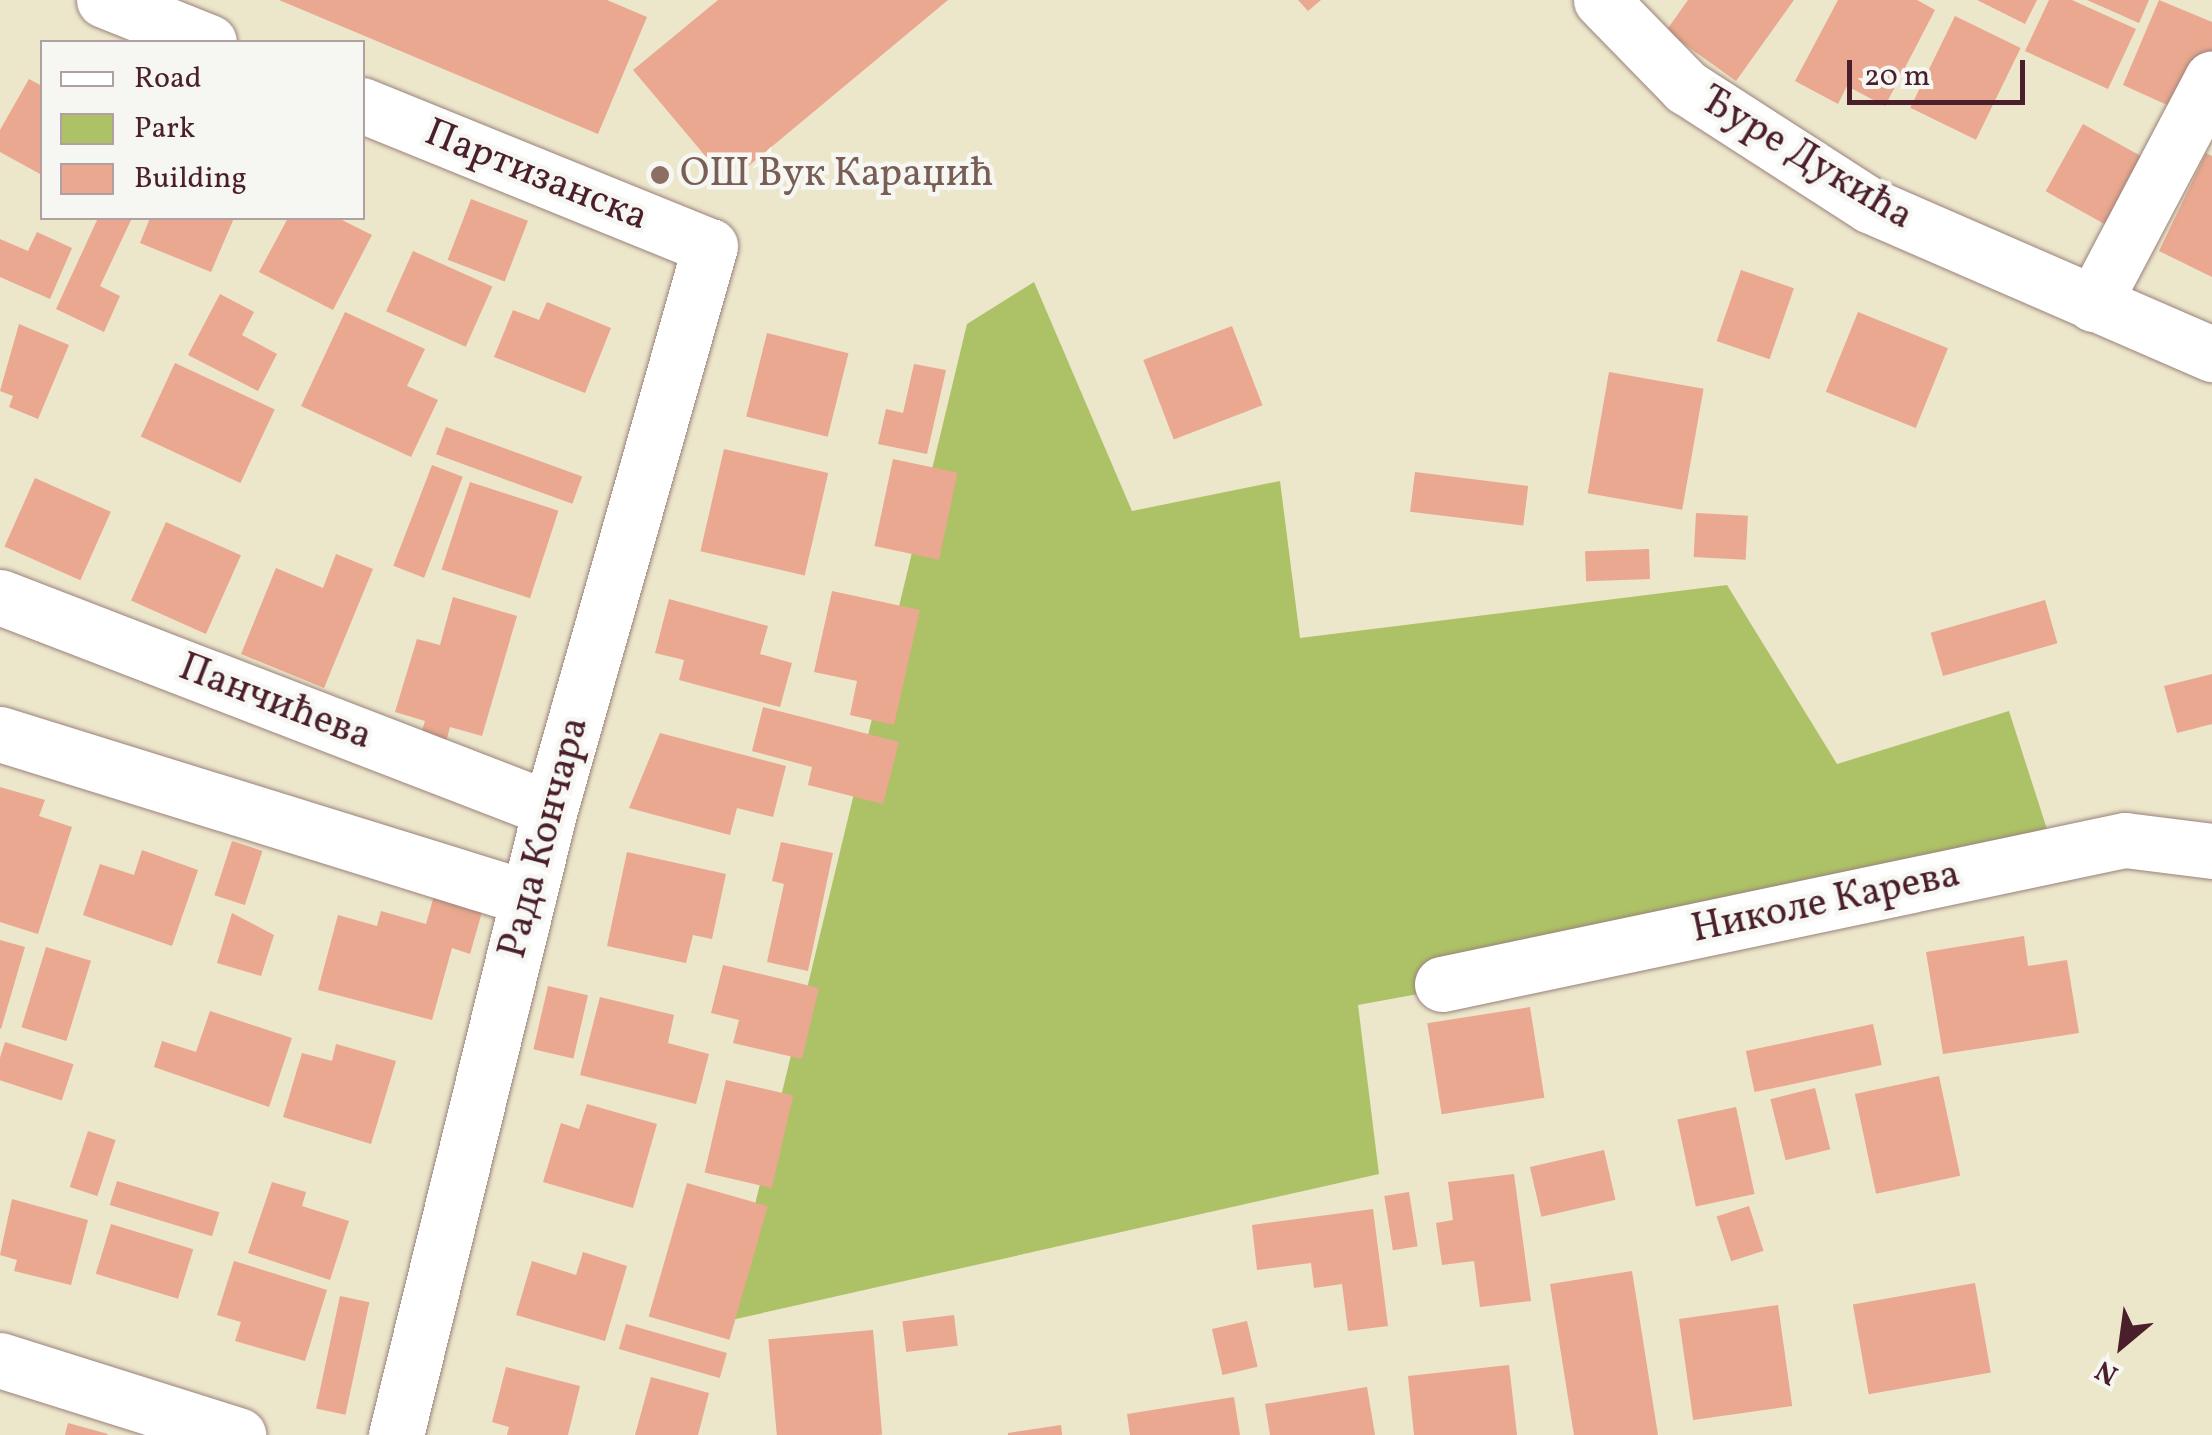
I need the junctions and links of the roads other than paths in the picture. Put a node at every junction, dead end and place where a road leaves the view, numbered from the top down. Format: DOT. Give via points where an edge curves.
graph roads {
  1 [pos="104,0"];
  2 [pos="1600,0"];
  3 [pos="203,40"];
  4 [pos="2212,78"];
  5 [pos="365,106"];
  6 [pos="710,246"];
  7 [pos="2093,304"];
  8 [pos="2212,354"];
  9 [pos="0,597"];
  10 [pos="0,734"];
  11 [pos="550,809"];
  12 [pos="2212,851"];
  13 [pos="528,898"];
  14 [pos="1442,984"];
  15 [pos="0,1360"];
  16 [pos="238,1435"];
  17 [pos="396,1435"];
  1 -- 3 [label="street"];
  2 -- 7 [label="street, Ђуре Дукића" via="1686,87 1749,133 1869,206"];
  4 -- 7 [label="street"];
  5 -- 6 [label="street, Партизанска"];
  6 -- 11 [label="street, Рада Кончара"];
  7 -- 8 [label="street, Ђуре Дукића"];
  9 -- 11 [label="street, Панчићева"];
  10 -- 13 [label="street"];
  11 -- 13 [label="street, Рада Кончара"];
  12 -- 14 [label="street, Николе Карева" via="2125,840"];
  13 -- 17 [label="street, Рада Кончара"];
  15 -- 16 [label="street"];
}
